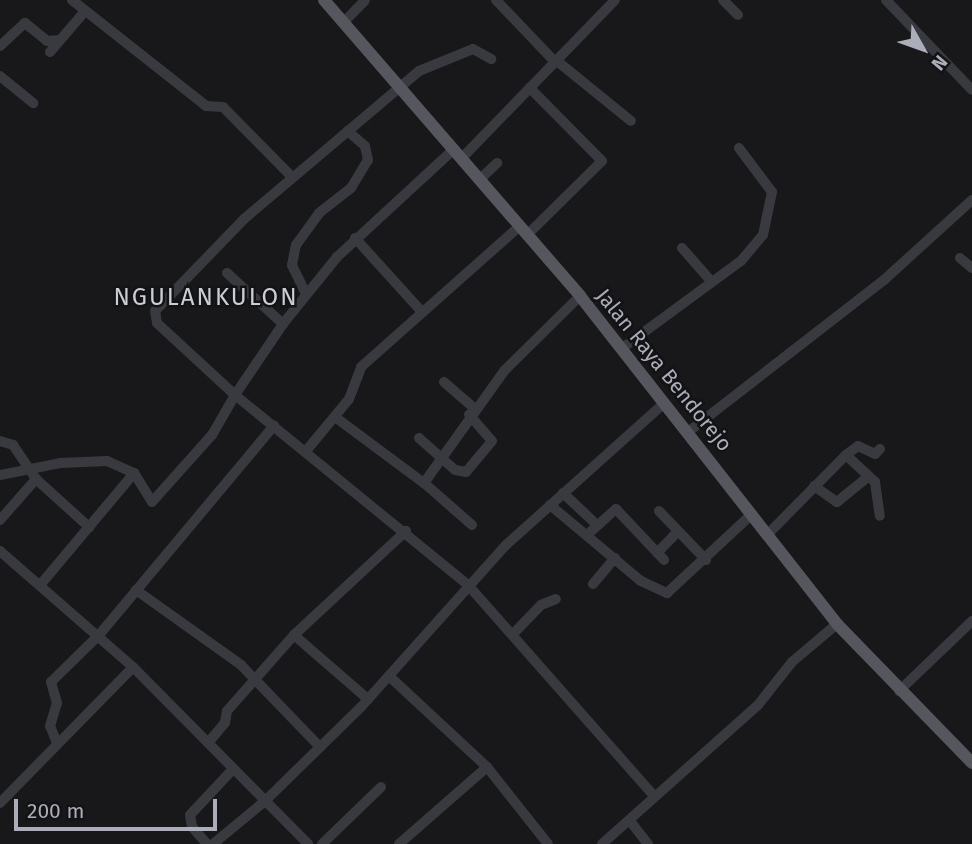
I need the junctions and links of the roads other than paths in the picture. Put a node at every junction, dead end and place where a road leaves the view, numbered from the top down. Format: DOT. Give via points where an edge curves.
graph roads {
  1 [pos="72,0"];
  2 [pos="324,0"];
  3 [pos="365,0"];
  4 [pos="496,0"];
  5 [pos="615,0"];
  6 [pos="723,0"];
  7 [pos="886,0"];
  8 [pos="85,11"];
  9 [pos="738,15"];
  10 [pos="344,22"];
  11 [pos="60,40"];
  12 [pos="0,47"];
  13 [pos="50,52"];
  14 [pos="491,59"];
  15 [pos="556,61"];
  16 [pos="0,76"];
  17 [pos="401,87"];
  18 [pos="530,88"];
  19 [pos="972,90"];
  20 [pos="33,103"];
  21 [pos="631,121"];
  22 [pos="348,131"];
  23 [pos="738,148"];
  24 [pos="457,154"];
  25 [pos="497,163"];
  26 [pos="292,177"];
  27 [pos="479,180"];
  28 [pos="972,200"];
  29 [pos="524,230"];
  30 [pos="355,238"];
  31 [pos="682,247"];
  32 [pos="960,258"];
  33 [pos="972,268"];
  34 [pos="227,273"];
  35 [pos="711,281"];
  36 [pos="306,294"];
  37 [pos="580,296"];
  38 [pos="422,312"];
  39 [pos="283,324"];
  40 [pos="621,349"];
  41 [pos="444,382"];
  42 [pos="235,395"];
  43 [pos="664,403"];
  44 [pos="471,411"];
  45 [pos="335,417"];
  46 [pos="274,426"];
  47 [pos="688,432"];
  48 [pos="419,438"];
  49 [pos="0,441"];
  50 [pos="880,449"];
  51 [pos="306,452"];
  52 [pos="846,455"];
  53 [pos="441,458"];
  54 [pos="30,472"];
  55 [pos="134,473"];
  56 [pos="0,475"];
  57 [pos="869,476"];
  58 [pos="424,483"];
  59 [pos="814,486"];
  60 [pos="564,493"];
  61 [pos="550,505"];
  62 [pos="659,511"];
  63 [pos="752,514"];
  64 [pos="880,516"];
  65 [pos="0,520"];
  66 [pos="596,524"];
  67 [pos="472,525"];
  68 [pos="89,527"];
  69 [pos="406,531"];
  70 [pos="678,531"];
  71 [pos="768,534"];
  72 [pos="587,535"];
  73 [pos="0,551"];
  74 [pos="615,558"];
  75 [pos="706,560"];
  76 [pos="41,584"];
  77 [pos="593,584"];
  78 [pos="468,585"];
  79 [pos="136,590"];
  80 [pos="556,599"];
  81 [pos="972,621"];
  82 [pos="837,624"];
  83 [pos="513,634"];
  84 [pos="99,635"];
  85 [pos="294,635"];
  86 [pos="133,667"];
  87 [pos="389,676"];
  88 [pos="256,678"];
  89 [pos="899,691"];
  90 [pos="368,699"];
  91 [pos="57,743"];
  92 [pos="208,743"];
  93 [pos="320,747"];
  94 [pos="972,763"];
  95 [pos="487,767"];
  96 [pos="233,769"];
  97 [pos="381,787"];
  98 [pos="654,796"];
  99 [pos="265,801"];
  100 [pos="0,803"];
  101 [pos="630,821"];
  102 [pos="207,844"];
  103 [pos="213,844"];
  104 [pos="308,844"];
  105 [pos="321,844"];
  106 [pos="399,844"];
  107 [pos="548,844"];
  108 [pos="602,844"];
  109 [pos="648,844"];
  1 -- 8 [label="street"];
  2 -- 10 [label="main road, Jalan Raya Bendorejo"];
  3 -- 10 [label="street"];
  4 -- 15 [label="street"];
  5 -- 15 [label="street"];
  6 -- 9 [label="street"];
  7 -- 19 [label="street"];
  8 -- 11 [label="street"];
  8 -- 26 [label="street" via="206,106 223,107"];
  10 -- 17 [label="main road, Jalan Raya Bendorejo"];
  11 -- 12 [label="street" via="47,41 25,23"];
  11 -- 13 [label="street"];
  14 -- 17 [label="street" via="473,49 419,71"];
  15 -- 18 [label="street"];
  15 -- 21 [label="street"];
  16 -- 20 [label="street"];
  17 -- 22 [label="street"];
  17 -- 24 [label="main road, Jalan Raya Bendorejo"];
  18 -- 24 [label="street"];
  18 -- 29 [label="street" via="602,161"];
  22 -- 26 [label="street"];
  22 -- 36 [label="street" via="365,146 368,160 351,188 319,213 296,245 292,265"];
  23 -- 35 [label="street" via="769,184 768,224 751,251"];
  24 -- 27 [label="main road, Jalan Raya Bendorejo"];
  24 -- 30 [label="street"];
  25 -- 27 [label="street"];
  26 -- 42 [label="street" via="205,256 153,317"];
  27 -- 29 [label="main road, Jalan Raya Bendorejo"];
  28 -- 47 [label="street" via="884,279"];
  29 -- 37 [label="main road, Jalan Raya Bendorejo"];
  29 -- 38 [label="street"];
  30 -- 36 [label="street"];
  30 -- 38 [label="street"];
  31 -- 35 [label="street"];
  32 -- 33 [label="street"];
  34 -- 39 [label="street"];
  35 -- 40 [label="street"];
  36 -- 39 [label="street"];
  37 -- 40 [label="main road, Jalan Raya Bendorejo"];
  37 -- 44 [label="street" via="505,370"];
  38 -- 45 [label="street" via="361,367 353,392"];
  39 -- 42 [label="street"];
  40 -- 43 [label="main road, Jalan Raya Bendorejo"];
  41 -- 44 [label="street"];
  42 -- 46 [label="street"];
  42 -- 55 [label="street" via="212,435 152,502"];
  43 -- 47 [label="main road, Jalan Raya Bendorejo"];
  43 -- 60 [label="street"];
  44 -- 53 [label="street"];
  44 -- 53 [label="street" via="491,443 466,472"];
  45 -- 51 [label="street"];
  45 -- 58 [label="street"];
  46 -- 51 [label="street"];
  46 -- 79 [label="street"];
  47 -- 63 [label="main road, Jalan Raya Bendorejo"];
  48 -- 53 [label="street"];
  49 -- 54 [label="street" via="13,445"];
  50 -- 52 [label="street" via="875,454 858,446"];
  51 -- 69 [label="street"];
  52 -- 57 [label="street"];
  52 -- 59 [label="street"];
  53 -- 58 [label="street"];
  54 -- 55 [label="street" via="107,461"];
  54 -- 56 [label="street"];
  54 -- 65 [label="street"];
  54 -- 68 [label="street"];
  55 -- 68 [label="street"];
  57 -- 59 [label="street" via="837,502"];
  57 -- 64 [label="street" via="879,491"];
  58 -- 67 [label="street"];
  59 -- 71 [label="street"];
  60 -- 61 [label="street"];
  60 -- 66 [label="street"];
  61 -- 72 [label="street"];
  61 -- 78 [label="street"];
  62 -- 70 [label="street"];
  63 -- 71 [label="main road, Jalan Raya Bendorejo"];
  63 -- 75 [label="street"];
  66 -- 70 [label="street" via="616,509 661,556"];
  66 -- 72 [label="street"];
  68 -- 76 [label="street"];
  69 -- 78 [label="street"];
  69 -- 85 [label="street"];
  70 -- 75 [label="street"];
  71 -- 82 [label="main road, Jalan Raya Bendorejo"];
  72 -- 74 [label="street"];
  73 -- 76 [label="street"];
  74 -- 75 [label="street" via="641,581 667,593"];
  74 -- 77 [label="street"];
  76 -- 84 [label="street"];
  78 -- 83 [label="street"];
  78 -- 87 [label="street"];
  79 -- 84 [label="street"];
  79 -- 88 [label="street"];
  80 -- 83 [label="street" via="541,605"];
  81 -- 89 [label="street"];
  82 -- 89 [label="main road, Jalan Raya Bendorejo"];
  82 -- 98 [label="street" via="792,662 758,705"];
  83 -- 98 [label="street"];
  84 -- 86 [label="street"];
  84 -- 91 [label="street" via="51,682 57,703 50,726"];
  85 -- 88 [label="street"];
  85 -- 90 [label="street"];
  86 -- 91 [label="street"];
  86 -- 92 [label="street"];
  87 -- 90 [label="street"];
  87 -- 95 [label="street"];
  88 -- 92 [label="street" via="227,711 225,723"];
  88 -- 93 [label="street"];
  89 -- 94 [label="main road, Jalan Raya Bendorejo"];
  90 -- 93 [label="street"];
  91 -- 100 [label="street"];
  92 -- 96 [label="street"];
  93 -- 99 [label="street"];
  95 -- 106 [label="street"];
  95 -- 107 [label="street"];
  96 -- 99 [label="street"];
  96 -- 102 [label="street" via="190,815 192,827"];
  97 -- 105 [label="street"];
  98 -- 101 [label="street"];
  99 -- 103 [label="street"];
  99 -- 104 [label="street"];
  101 -- 108 [label="street"];
  101 -- 109 [label="street"];
}
